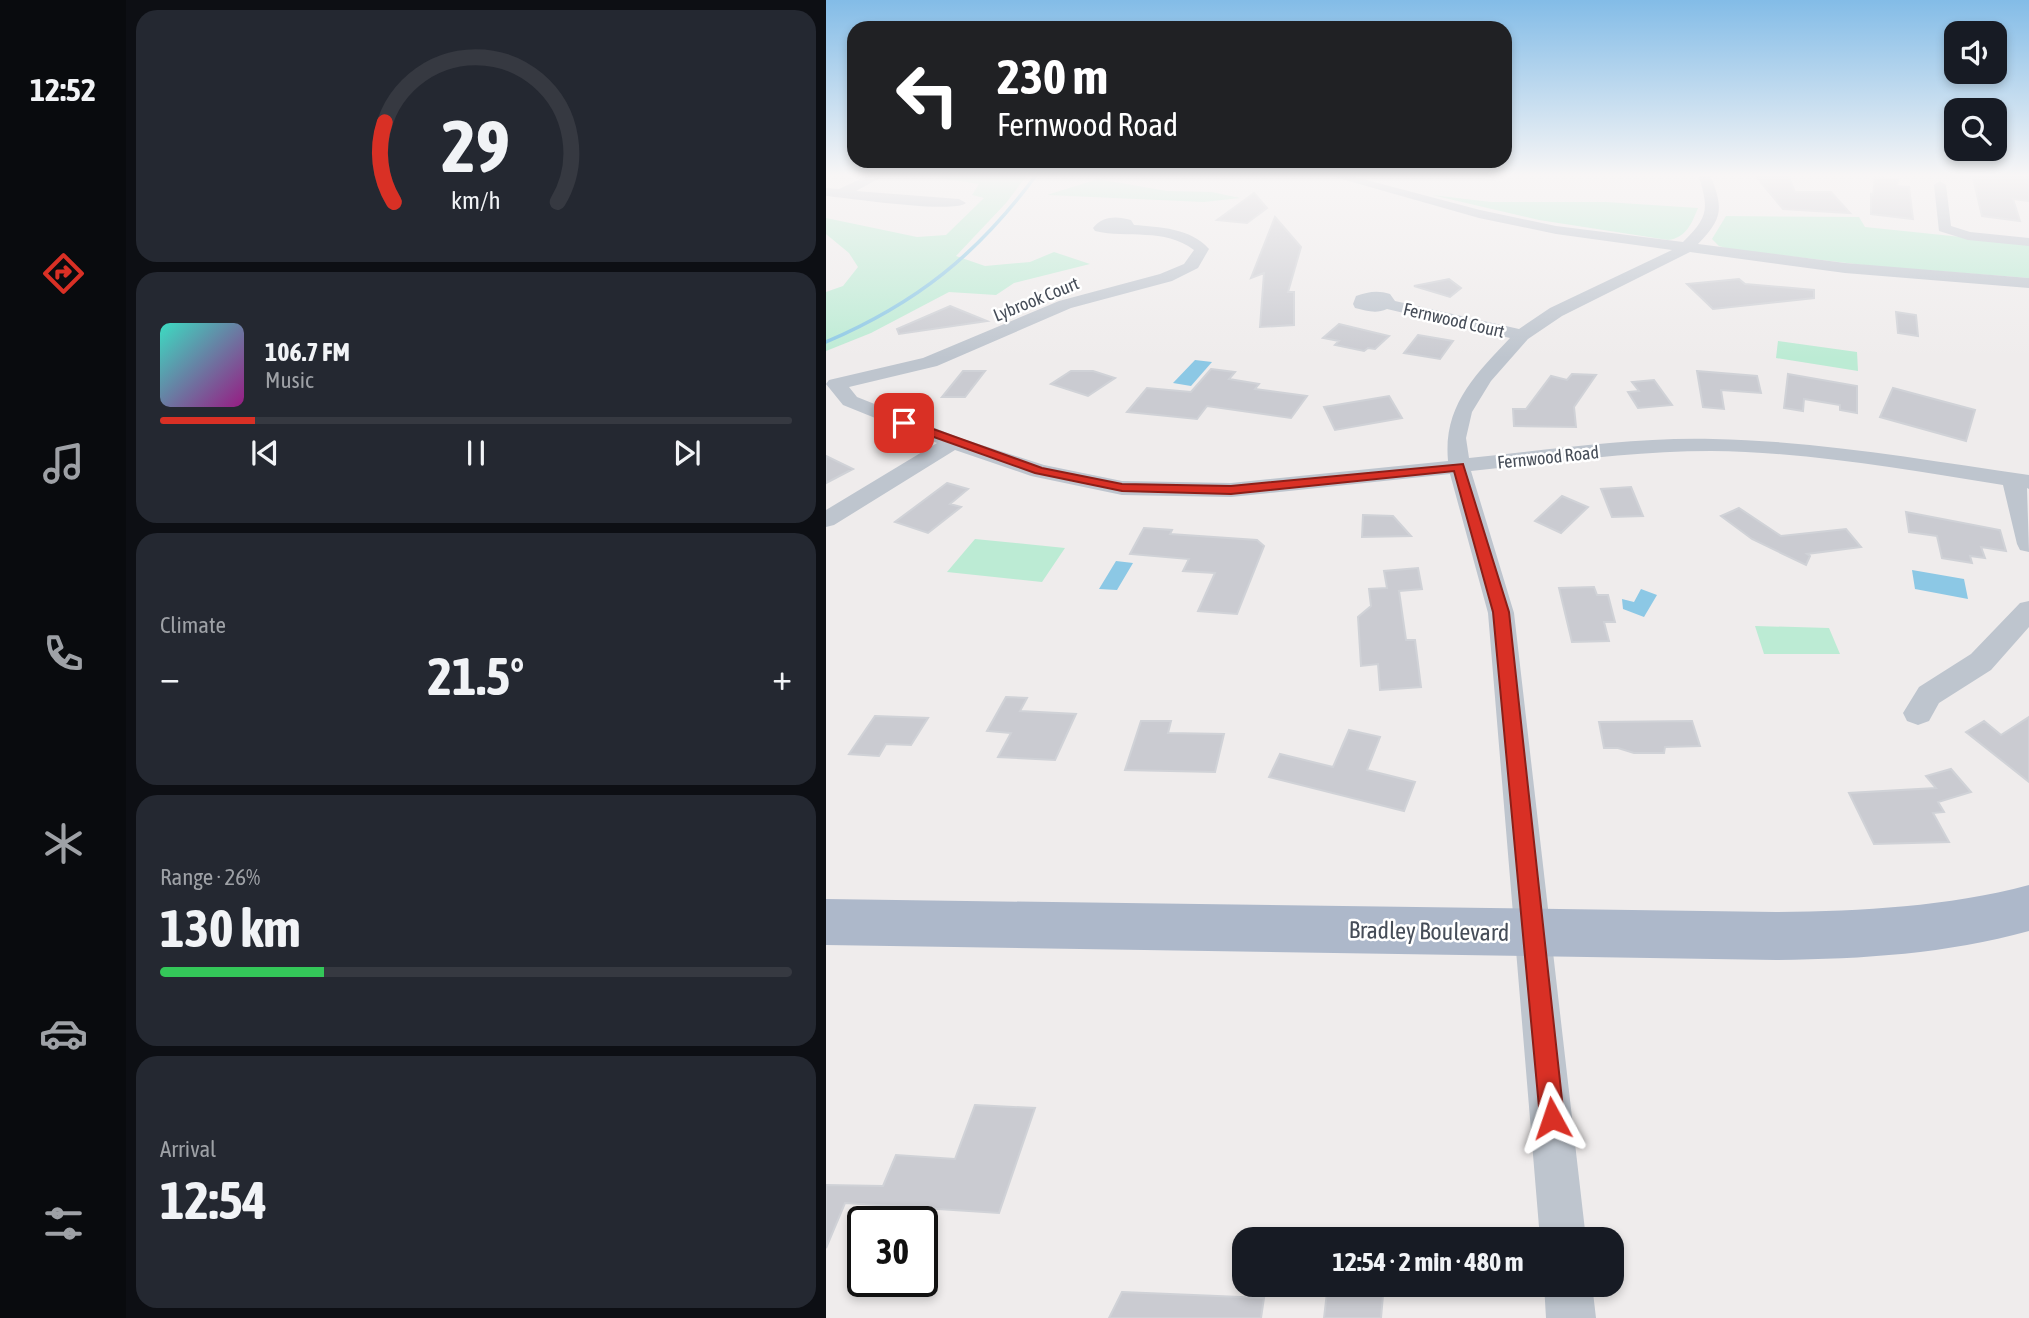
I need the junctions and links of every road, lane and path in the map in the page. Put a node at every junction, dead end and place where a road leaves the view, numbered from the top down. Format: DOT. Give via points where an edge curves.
graph roads {
  1 [pos="1180,236"];
  2 [pos="1593,236"];
  3 [pos="1698,236"];
  4 [pos="1966,236"];
  5 [pos="2029,242"];
  6 [pos="1685,249"];
  7 [pos="2029,284"];
  8 [pos="1386,304"];
  9 [pos="1522,335"];
  10 [pos="836,384"];
  11 [pos="953,442"];
  12 [pos="1459,467"];
  13 [pos="2021,480"];
  14 [pos="826,520"];
  15 [pos="2029,544"];
  16 [pos="2029,610"];
  17 [pos="1919,713"];
  18 [pos="2029,908"];
  19 [pos="826,922"];
  20 [pos="1535,933"];
  21 [pos="1562,1227"];
  22 [pos="1569,1297"];
  23 [pos="1571,1318"];
  1 -- 10 [label="street, Lybrook Court" via="1202,249 1199,260 1185,271 1049,311 931,362"];
  2 -- 6 [label="street"];
  3 -- 6 [label="street"];
  4 -- 5 [label="street"];
  6 -- 7 [label="street"];
  6 -- 9 [label="street" via="1556,312"];
  8 -- 9 [label="street, Fernwood Court"];
  9 -- 12 [label="street" via="1483,378 1462,412 1456,438"];
  10 -- 11 [label="street, Fernwood Road" via="850,401"];
  11 -- 12 [label="street, Fernwood Road" via="1079,481 1174,491 1231,490"];
  11 -- 14 [label="street"];
  12 -- 13 [label="street, Fernwood Road" via="1629,448 1712,444 1831,452"];
  12 -- 20 [label="street" via="1501,612"];
  13 -- 15 [label="street"];
  16 -- 17 [label="street" via="1981,662 1930,695"];
  18 -- 20 [label="main road, Bradley Boulevard" via="1976,922 1887,933"];
  19 -- 20 [label="main road, Bradley Boulevard"];
  20 -- 21 [label="street"];
  22 -- 23 [label="street"];
}
